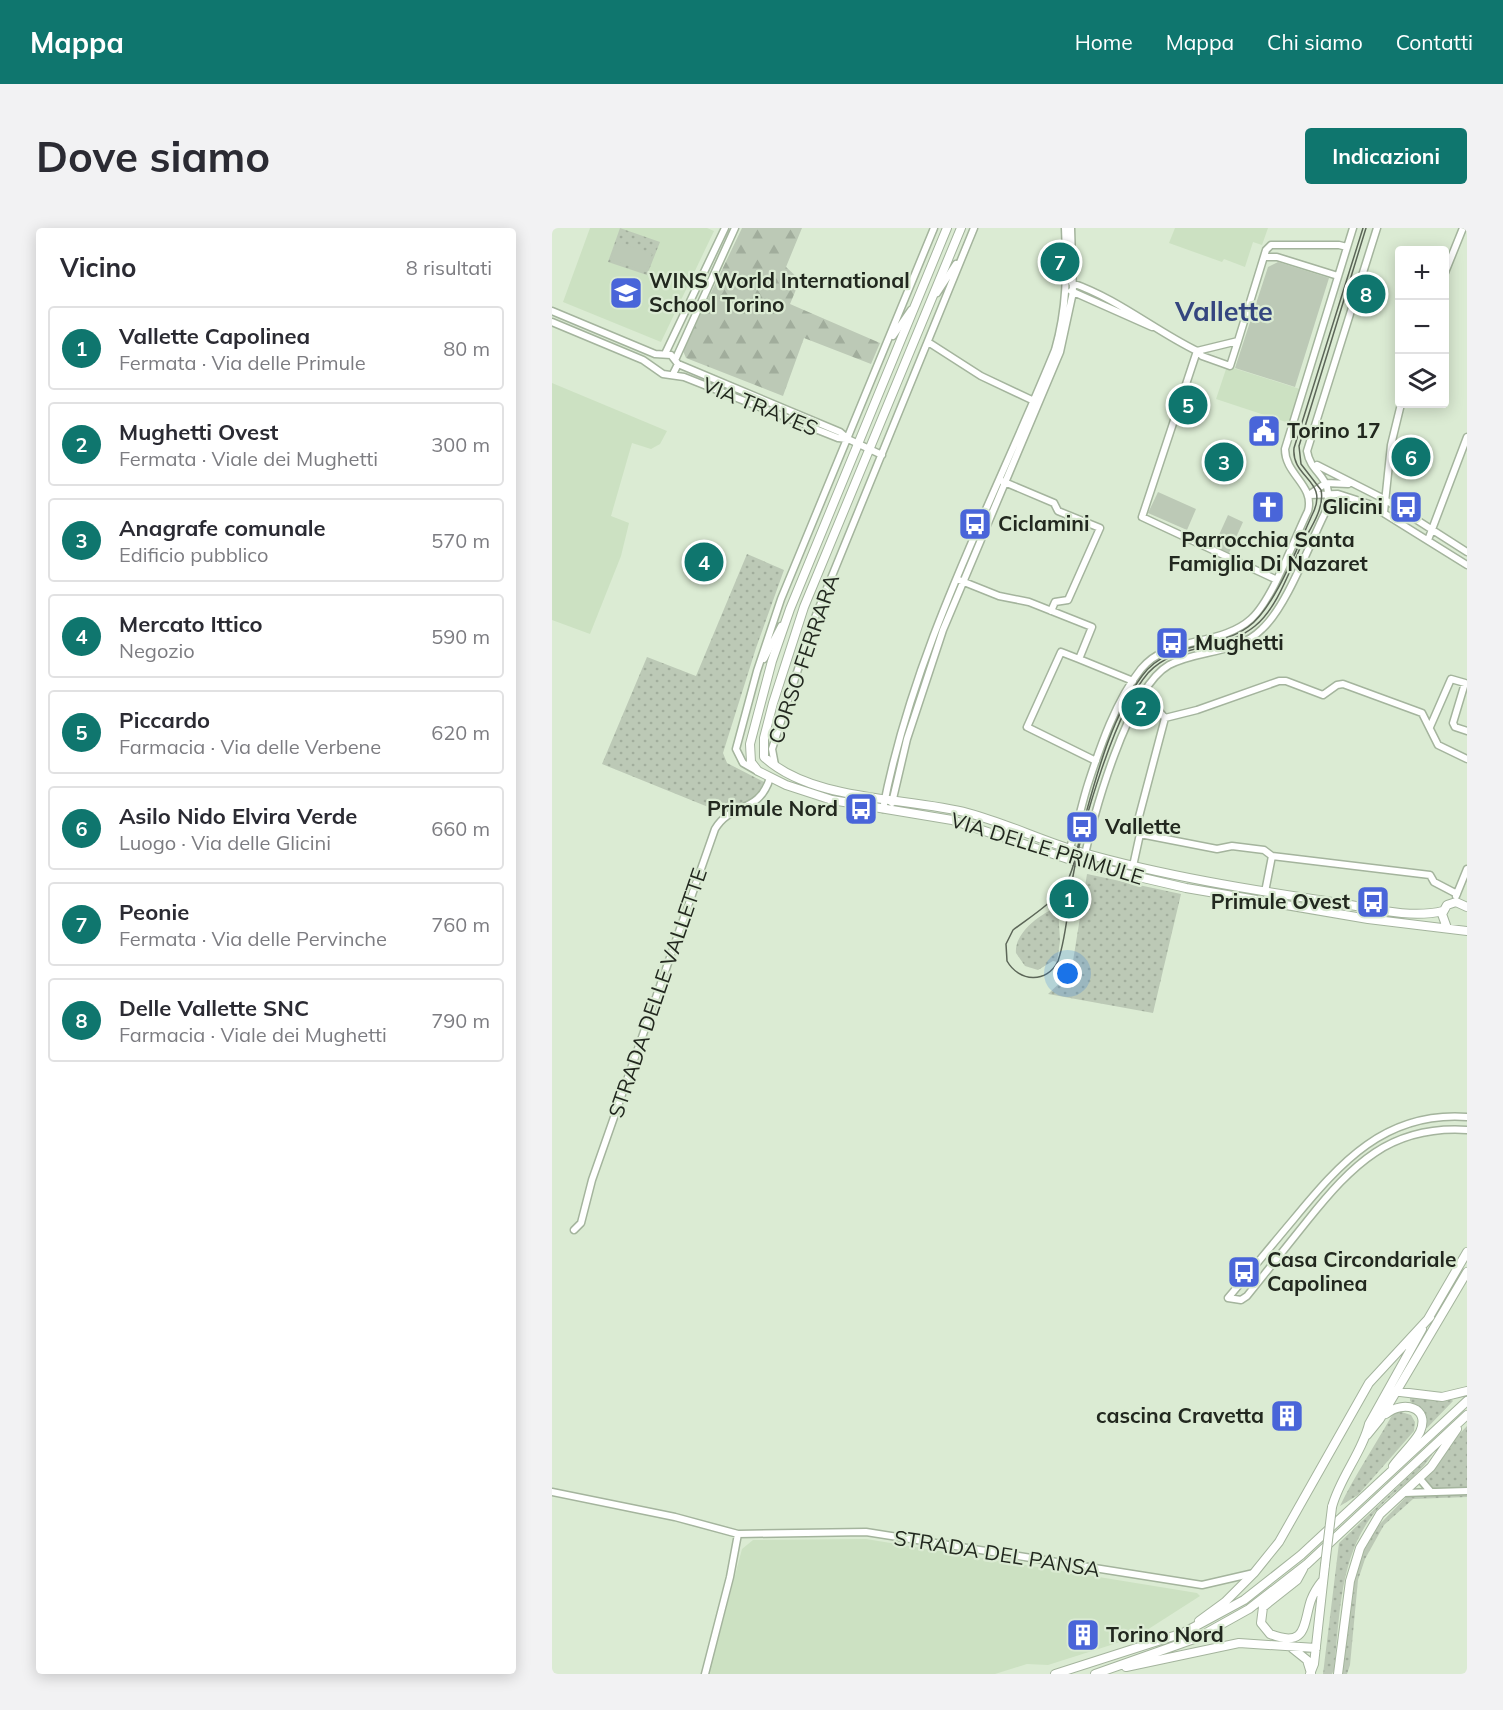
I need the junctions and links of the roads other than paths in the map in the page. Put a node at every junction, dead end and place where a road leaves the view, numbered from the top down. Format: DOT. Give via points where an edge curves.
graph roads {
  1 [pos="725,228"];
  2 [pos="735,228"];
  3 [pos="934,228"];
  4 [pos="947,228"];
  5 [pos="961,228"];
  6 [pos="974,228"];
  7 [pos="1065,228"];
  8 [pos="1071,228"];
  9 [pos="1353,228"];
  10 [pos="1377,228"];
  11 [pos="1463,228"];
  12 [pos="1347,247"];
  13 [pos="963,256"];
  14 [pos="1265,257"];
  15 [pos="1449,263"];
  16 [pos="1338,276"];
  17 [pos="1070,283"];
  18 [pos="1070,291"];
  19 [pos="931,301"];
  20 [pos="915,305"];
  21 [pos="552,311"];
  22 [pos="552,322"];
  23 [pos="1156,328"];
  24 [pos="1238,341"];
  25 [pos="928,342"];
  26 [pos="885,348"];
  27 [pos="1197,351"];
  28 [pos="664,355"];
  29 [pos="677,361"];
  30 [pos="657,368"];
  31 [pos="673,374"];
  32 [pos="1036,402"];
  33 [pos="1400,408"];
  34 [pos="1467,438"];
  35 [pos="848,439"];
  36 [pos="857,443"];
  37 [pos="869,449"];
  38 [pos="882,455"];
  39 [pos="1311,462"];
  40 [pos="1002,481"];
  41 [pos="1326,483"];
  42 [pos="1351,484"];
  43 [pos="1309,495"];
  44 [pos="1329,495"];
  45 [pos="1384,499"];
  46 [pos="1384,512"];
  47 [pos="1431,528"];
  48 [pos="1428,540"];
  49 [pos="1467,552"];
  50 [pos="1467,565"];
  51 [pos="1275,579"];
  52 [pos="959,580"];
  53 [pos="790,609"];
  54 [pos="1051,611"];
  55 [pos="1079,659"];
  56 [pos="757,671"];
  57 [pos="1133,681"];
  58 [pos="1143,693"];
  59 [pos="1165,718"];
  60 [pos="1430,727"];
  61 [pos="1467,731"];
  62 [pos="1467,759"];
  63 [pos="1096,761"];
  64 [pos="775,766"];
  65 [pos="758,771"];
  66 [pos="770,778"];
  67 [pos="889,799"];
  68 [pos="887,809"];
  69 [pos="1140,834"];
  70 [pos="1070,849"];
  71 [pos="1085,854"];
  72 [pos="1272,856"];
  73 [pos="1066,858"];
  74 [pos="1083,864"];
  75 [pos="1132,866"];
  76 [pos="1467,869"];
  77 [pos="1265,892"];
  78 [pos="1457,894"];
  79 [pos="1467,901"];
  80 [pos="1263,903"];
  81 [pos="1453,903"];
  82 [pos="1467,906"];
  83 [pos="1443,912"];
  84 [pos="1447,928"];
  85 [pos="1465,930"];
  86 [pos="1467,1117"];
  87 [pos="1467,1130"];
  88 [pos="574,1230"];
  89 [pos="1467,1252"];
  90 [pos="1467,1272"];
  91 [pos="1417,1333"];
  92 [pos="1425,1342"];
  93 [pos="1404,1380"];
  94 [pos="1392,1391"];
  95 [pos="1467,1391"];
  96 [pos="1414,1394"];
  97 [pos="1467,1401"];
  98 [pos="1467,1416"];
  99 [pos="1380,1419"];
  100 [pos="1366,1436"];
  101 [pos="1386,1476"];
  102 [pos="1420,1479"];
  103 [pos="1467,1491"];
  104 [pos="552,1492"];
  105 [pos="1431,1492"];
  106 [pos="1404,1493"];
  107 [pos="738,1533"];
  108 [pos="1307,1564"];
  109 [pos="1254,1573"];
  110 [pos="1323,1580"];
  111 [pos="1183,1633"];
  112 [pos="1286,1646"];
  113 [pos="1316,1648"];
  114 [pos="1107,1670"];
  115 [pos="706,1672"];
  116 [pos="1055,1674"];
  117 [pos="1095,1674"];
  118 [pos="1313,1674"];
  119 [pos="1338,1674"];
  1 -- 28 [label="street"];
  2 -- 29 [label="street"];
  3 -- 26 [label="street, CORSO FERRARA"];
  4 -- 20 [label="main road, CORSO FERRARA"];
  5 -- 19 [label="main road, CORSO FERRARA"];
  6 -- 13 [label="street, CORSO FERRARA"];
  7 -- 17 [label="street"];
  8 -- 17 [label="street"];
  9 -- 12 [label="street"];
  10 -- 39 [label="street" via="1309,441"];
  11 -- 15 [label="street"];
  12 -- 14 [label="street" via="1277,244 1266,250"];
  12 -- 16 [label="street"];
  13 -- 19 [label="street, CORSO FERRARA"];
  13 -- 25 [label="street, CORSO FERRARA"];
  14 -- 16 [label="street" via="1277,256"];
  14 -- 24 [label="street"];
  16 -- 43 [label="street" via="1285,449 1289,469"];
  17 -- 18 [label="street"];
  17 -- 23 [label="street" via="1145,318"];
  18 -- 23 [label="street"];
  18 -- 32 [label="street" via="1046,380"];
  19 -- 37 [label="main road, CORSO FERRARA"];
  20 -- 26 [label="street, CORSO FERRARA"];
  20 -- 36 [label="main road, CORSO FERRARA"];
  21 -- 28 [label="street"];
  22 -- 30 [label="street"];
  23 -- 27 [label="street"];
  24 -- 27 [label="street"];
  24 -- 27 [label="street" via="1230,366"];
  25 -- 32 [label="street" via="981,376"];
  25 -- 38 [label="street, CORSO FERRARA"];
  26 -- 35 [label="street, CORSO FERRARA"];
  27 -- 51 [label="street" via="1142,517"];
  28 -- 29 [label="street"];
  28 -- 30 [label="street" via="657,360"];
  29 -- 31 [label="street"];
  29 -- 35 [label="street, VIA TRAVES" via="840,432"];
  30 -- 31 [label="street" via="663,375"];
  31 -- 35 [label="street, VIA TRAVES"];
  32 -- 40 [label="street"];
  33 -- 45 [label="street"];
  34 -- 47 [label="street"];
  35 -- 36 [label="street, VIA TRAVES"];
  35 -- 56 [label="street, CORSO FERRARA" via="781,599"];
  36 -- 37 [label="street, VIA TRAVES"];
  36 -- 53 [label="main road, CORSO FERRARA"];
  37 -- 38 [label="street, VIA TRAVES"];
  37 -- 64 [label="main road, CORSO FERRARA" via="804,607 773,702 763,750 764,757"];
  38 -- 64 [label="street, CORSO FERRARA" via="803,650 772,749"];
  39 -- 41 [label="street"];
  39 -- 42 [label="street"];
  40 -- 52 [label="street"];
  40 -- 54 [label="street" via="1100,528 1068,600 1055,602"];
  41 -- 42 [label="street"];
  41 -- 43 [label="street"];
  41 -- 44 [label="street"];
  42 -- 45 [label="street"];
  43 -- 44 [label="street"];
  43 -- 51 [label="street" via="1308,510"];
  44 -- 46 [label="street" via="1348,496"];
  44 -- 58 [label="street" via="1325,513 1282,601 1262,630 1239,645 1169,666"];
  45 -- 46 [label="street"];
  45 -- 47 [label="street"];
  46 -- 48 [label="street"];
  47 -- 48 [label="street"];
  47 -- 49 [label="street"];
  48 -- 50 [label="street"];
  51 -- 57 [label="street" via="1258,611 1242,625 1162,652"];
  52 -- 54 [label="street"];
  52 -- 67 [label="street"];
  53 -- 56 [label="street, CORSO FERRARA"];
  53 -- 65 [label="main road, CORSO FERRARA" via="750,744 751,762"];
  54 -- 55 [label="street" via="1092,627"];
  55 -- 57 [label="street"];
  55 -- 63 [label="street" via="1061,652 1027,727"];
  56 -- 65 [label="street, CORSO FERRARA" via="736,749 743,764"];
  57 -- 63 [label="street"];
  58 -- 59 [label="street"];
  58 -- 71 [label="street" via="1111,766"];
  59 -- 60 [label="street" via="1286,681 1323,695 1336,685 1349,685 1422,713"];
  59 -- 69 [label="street, VIA DELLE PRIMULE" via="1136,828"];
  60 -- 61 [label="street" via="1451,679 1465,683 1453,723"];
  60 -- 62 [label="street" via="1438,745"];
  63 -- 70 [label="street"];
  64 -- 67 [label="main road, VIA DELLE PRIMULE" via="824,786"];
  65 -- 66 [label="main road, VIA DELLE PRIMULE"];
  66 -- 68 [label="main road, VIA DELLE PRIMULE" via="832,800"];
  66 -- 88 [label="street, STRADA DELLE VALLETTE" via="759,800 721,819 715,830 591,1180 580,1223"];
  67 -- 68 [label="street"];
  67 -- 70 [label="main road, VIA DELLE PRIMULE" via="968,813"];
  68 -- 73 [label="main road, VIA DELLE PRIMULE" via="952,820"];
  69 -- 72 [label="street, VIA DELLE PRIMULE" via="1217,849 1232,846 1264,850"];
  69 -- 75 [label="street, VIA DELLE PRIMULE"];
  70 -- 71 [label="main road, VIA DELLE PRIMULE"];
  70 -- 73 [label="street"];
  71 -- 74 [label="street"];
  71 -- 75 [label="main road, VIA DELLE PRIMULE"];
  72 -- 77 [label="street"];
  72 -- 78 [label="street, VIA DELLE PRIMULE" via="1430,875 1434,882"];
  73 -- 74 [label="main road, VIA DELLE PRIMULE"];
  74 -- 80 [label="main road, VIA DELLE PRIMULE"];
  75 -- 77 [label="main road, VIA DELLE PRIMULE"];
  76 -- 78 [label="street"];
  77 -- 80 [label="main road"];
  77 -- 83 [label="main road, VIA DELLE PRIMULE" via="1410,913"];
  78 -- 81 [label="street"];
  79 -- 82 [label="street"];
  80 -- 84 [label="main road, VIA DELLE PRIMULE"];
  81 -- 82 [label="main road"];
  81 -- 83 [label="main road"];
  83 -- 84 [label="main road"];
  84 -- 85 [label="main road, VIA DELLE PRIMULE"];
  86 -- 87 [label="street" via="1412,1123 1382,1134 1357,1150 1330,1176 1228,1298 1241,1300 1247,1296 1341,1180 1369,1155 1411,1135"];
  89 -- 91 [label="main road"];
  90 -- 92 [label="main road"];
  91 -- 92 [label="main road"];
  91 -- 94 [label="main road"];
  91 -- 109 [label="main road" via="1369,1383 1279,1542"];
  92 -- 93 [label="main road"];
  93 -- 94 [label="main road"];
  93 -- 96 [label="main road"];
  94 -- 96 [label="main road"];
  94 -- 99 [label="main road"];
  94 -- 100 [label="main road" via="1369,1424"];
  95 -- 96 [label="main road" via="1448,1397"];
  97 -- 101 [label="main road"];
  98 -- 102 [label="main road"];
  98 -- 108 [label="main road"];
  99 -- 100 [label="main road"];
  99 -- 101 [label="main road" via="1404,1405 1416,1410 1422,1422 1419,1434"];
  100 -- 110 [label="main road, bridge" via="1332,1507"];
  101 -- 111 [label="main road" via="1266,1584 1218,1616"];
  102 -- 105 [label="street"];
  102 -- 106 [label="main road"];
  103 -- 105 [label="street"];
  104 -- 107 [label="street, STRADA DEL PANSA"];
  105 -- 106 [label="street"];
  106 -- 119 [label="main road" via="1380,1514 1355,1559"];
  107 -- 109 [label="street, STRADA DEL PANSA" via="866,1532 1202,1585"];
  107 -- 115 [label="street"];
  108 -- 110 [label="main road" via="1297,1580 1263,1607 1260,1620 1267,1632 1290,1638 1302,1631 1310,1603"];
  108 -- 114 [label="main road" via="1223,1625"];
  109 -- 111 [label="main road" via="1225,1602"];
  110 -- 113 [label="main road"];
  111 -- 116 [label="main road"];
  112 -- 113 [label="main road"];
  112 -- 114 [label="main road" via="1239,1643"];
  112 -- 118 [label="main road" via="1304,1656"];
  113 -- 118 [label="main road"];
  114 -- 117 [label="main road"];
}
